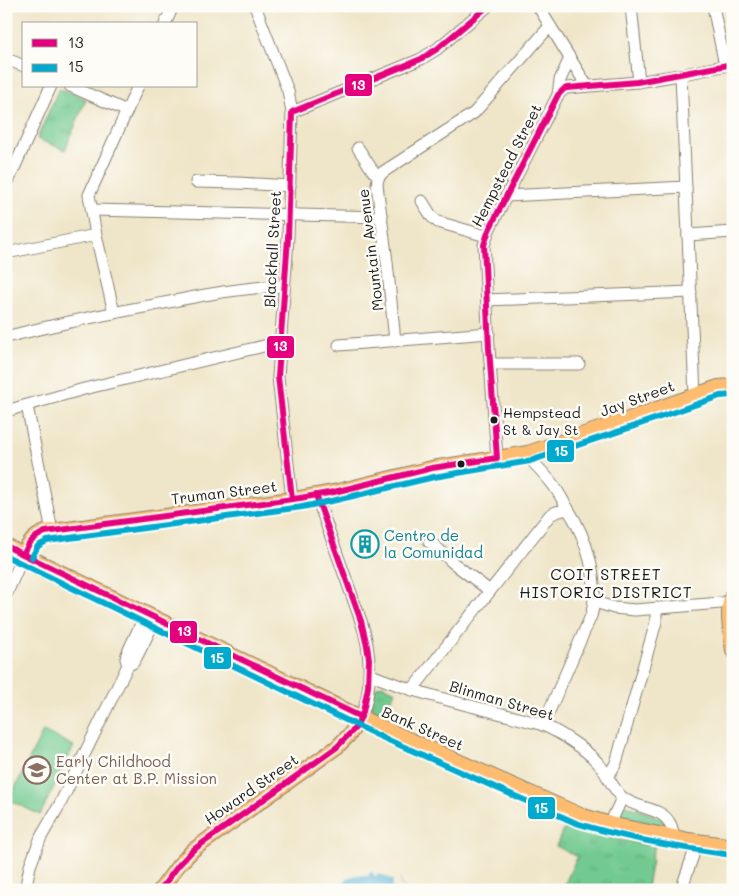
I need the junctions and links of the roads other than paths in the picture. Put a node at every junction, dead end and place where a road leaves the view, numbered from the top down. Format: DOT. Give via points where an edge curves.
graph roads {
  1 [pos="173,6"];
  2 [pos="255,6"];
  3 [pos="488,6"];
  4 [pos="538,6"];
  5 [pos="631,6"];
  6 [pos="713,6"];
  7 [pos="166,22"];
  8 [pos="550,26"];
  9 [pos="570,58"];
  10 [pos="6,59"];
  11 [pos="22,65"];
  12 [pos="729,65"];
  13 [pos="682,75"];
  14 [pos="640,82"];
  15 [pos="587,86"];
  16 [pos="50,88"];
  17 [pos="75,88"];
  18 [pos="137,88"];
  19 [pos="558,95"];
  20 [pos="127,111"];
  21 [pos="292,112"];
  22 [pos="358,148"];
  23 [pos="379,176"];
  24 [pos="196,182"];
  25 [pos="6,186"];
  26 [pos="290,186"];
  27 [pos="686,187"];
  28 [pos="506,196"];
  29 [pos="422,201"];
  30 [pos="92,210"];
  31 [pos="289,215"];
  32 [pos="382,217"];
  33 [pos="733,232"];
  34 [pos="96,235"];
  35 [pos="486,236"];
  36 [pos="688,236"];
  37 [pos="6,253"];
  38 [pos="285,286"];
  39 [pos="691,292"];
  40 [pos="487,300"];
  41 [pos="114,312"];
  42 [pos="489,333"];
  43 [pos="6,337"];
  44 [pos="396,340"];
  45 [pos="280,344"];
  46 [pos="340,345"];
  47 [pos="491,364"];
  48 [pos="579,364"];
  49 [pos="733,386"];
  50 [pos="695,395"];
  51 [pos="27,406"];
  52 [pos="6,411"];
  53 [pos="525,454"];
  54 [pos="497,458"];
  55 [pos="316,495"];
  56 [pos="292,499"];
  57 [pos="568,509"];
  58 [pos="52,531"];
  59 [pos="429,542"];
  60 [pos="6,546"];
  61 [pos="24,554"];
  62 [pos="490,591"];
  63 [pos="6,594"];
  64 [pos="732,599"];
  65 [pos="595,602"];
  66 [pos="656,608"];
  67 [pos="151,616"];
  68 [pos="733,651"];
  69 [pos="369,674"];
  70 [pos="412,690"];
  71 [pos="361,717"];
  72 [pos="543,725"];
  73 [pos="607,776"];
  74 [pos="622,798"];
  75 [pos="610,824"];
  76 [pos="733,835"];
  77 [pos="674,837"];
  78 [pos="698,841"];
  79 [pos="713,844"];
  80 [pos="733,846"];
  81 [pos="25,890"];
  82 [pos="160,890"];
  83 [pos="681,890"];
  1 -- 7 [label="street"];
  2 -- 21 [label="street, Blackhall Street" via="288,91"];
  3 -- 21 [label="street" via="437,49 421,58"];
  4 -- 8 [label="street"];
  5 -- 14 [label="street"];
  6 -- 12 [label="street"];
  8 -- 9 [label="street"];
  8 -- 23 [label="street, Mountain Avenue" via="474,113"];
  9 -- 15 [label="street"];
  9 -- 19 [label="street" via="558,86"];
  10 -- 11 [label="street"];
  12 -- 13 [label="street, Hempstead Street"];
  13 -- 14 [label="street, Hempstead Street"];
  13 -- 27 [label="street"];
  14 -- 15 [label="street, Hempstead Street"];
  15 -- 19 [label="street, Hempstead Street" via="564,89"];
  16 -- 25 [label="street"];
  17 -- 20 [label="street"];
  18 -- 20 [label="street"];
  19 -- 28 [label="street, Hempstead Street"];
  20 -- 30 [label="street" via="89,195"];
  21 -- 26 [label="street, Blackhall Street"];
  22 -- 23 [label="street"];
  23 -- 32 [label="street, Mountain Avenue" via="377,185"];
  24 -- 26 [label="street"];
  26 -- 31 [label="street, Blackhall Street"];
  27 -- 28 [label="street"];
  27 -- 36 [label="street"];
  28 -- 35 [label="street, Hempstead Street"];
  29 -- 35 [label="street" via="438,222"];
  30 -- 31 [label="street"];
  30 -- 34 [label="street"];
  31 -- 32 [label="street"];
  31 -- 38 [label="street, Blackhall Street"];
  32 -- 44 [label="street, Mountain Avenue"];
  33 -- 36 [label="street"];
  34 -- 37 [label="street"];
  34 -- 41 [label="street"];
  35 -- 40 [label="street, Hempstead Street"];
  36 -- 39 [label="street"];
  38 -- 41 [label="street" via="240,289"];
  38 -- 45 [label="street, Blackhall Street"];
  39 -- 40 [label="street"];
  39 -- 50 [label="street"];
  40 -- 42 [label="street, Hempstead Street"];
  41 -- 43 [label="street"];
  42 -- 44 [label="street"];
  42 -- 47 [label="street, Hempstead Street"];
  44 -- 46 [label="street"];
  45 -- 51 [label="street" via="147,373"];
  45 -- 56 [label="street, Blackhall Street" via="279,388"];
  47 -- 48 [label="street"];
  47 -- 54 [label="street, Hempstead Street"];
  49 -- 50 [label="main road, Jay Street"];
  50 -- 53 [label="main road, Jay Street"];
  51 -- 52 [label="street"];
  51 -- 58 [label="street"];
  53 -- 54 [label="main road, Truman Street"];
  53 -- 57 [label="street" via="554,485"];
  54 -- 55 [label="main road, Truman Street" via="432,468"];
  55 -- 56 [label="main road, Truman Street"];
  55 -- 69 [label="street" via="364,629"];
  56 -- 58 [label="main road, Truman Street"];
  57 -- 62 [label="street" via="550,515"];
  57 -- 65 [label="street" via="588,557"];
  58 -- 61 [label="main road, Truman Street" via="35,537"];
  59 -- 62 [label="street"];
  60 -- 61 [label="main road, Bank Street"];
  61 -- 63 [label="street"];
  61 -- 67 [label="main road, Bank Street"];
  62 -- 70 [label="street"];
  64 -- 66 [label="street"];
  64 -- 68 [label="main road" via="729,612"];
  65 -- 66 [label="street" via="614,608"];
  65 -- 72 [label="street" via="589,623"];
  66 -- 73 [label="street" via="656,622 616,763"];
  67 -- 71 [label="main road, Bank Street"];
  67 -- 81 [label="street" via="127,654 128,665 41,837"];
  69 -- 70 [label="street, Blinman Street"];
  69 -- 71 [label="street"];
  70 -- 72 [label="street, Blinman Street"];
  71 -- 75 [label="main road, Bank Street" via="573,812"];
  71 -- 82 [label="main road, Howard Street" via="337,748 193,850"];
  72 -- 73 [label="street, Blinman Street" via="586,751"];
  73 -- 74 [label="street, Blinman Street"];
  74 -- 75 [label="street"];
  74 -- 77 [label="street" via="664,816"];
  75 -- 77 [label="main road, Bank Street"];
  76 -- 79 [label="main road"];
  77 -- 78 [label="main road, Bank Street"];
  78 -- 79 [label="main road, Bank Street"];
  78 -- 83 [label="street"];
  79 -- 80 [label="main road, Bank Street"];
}
